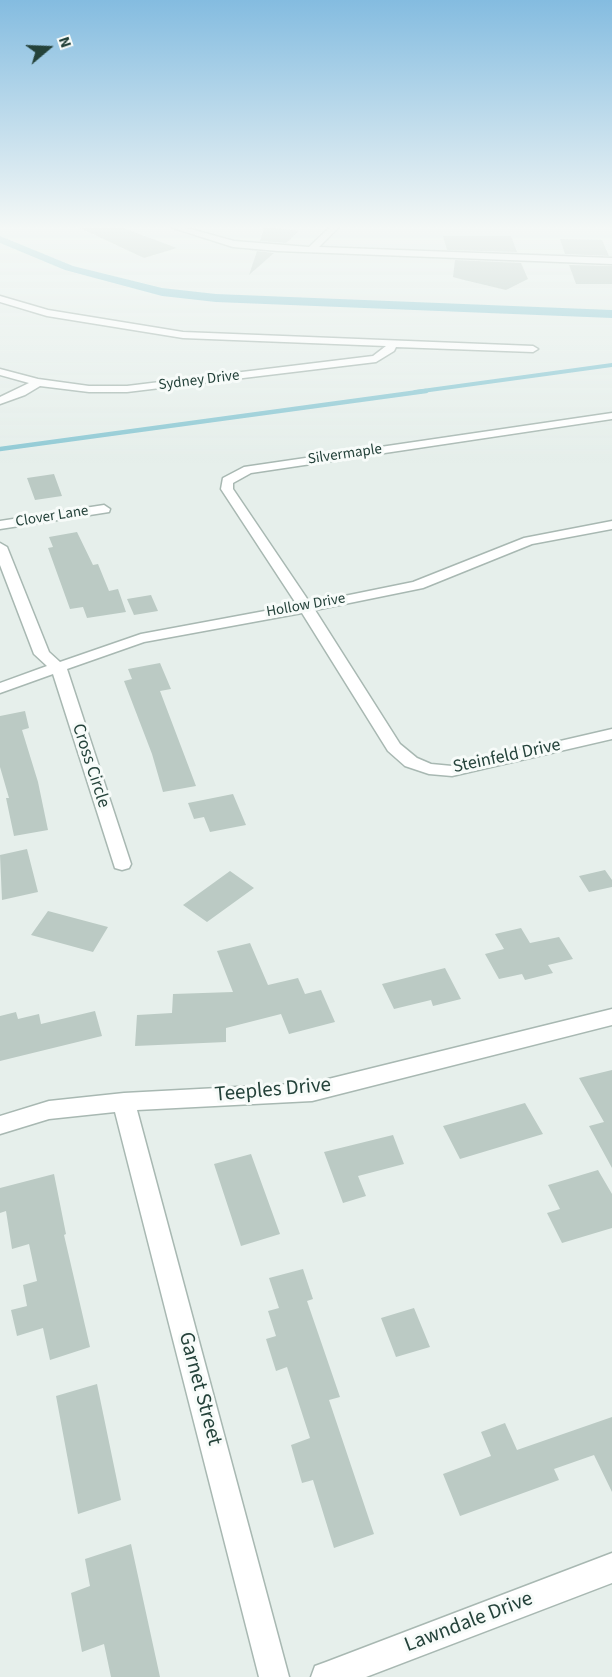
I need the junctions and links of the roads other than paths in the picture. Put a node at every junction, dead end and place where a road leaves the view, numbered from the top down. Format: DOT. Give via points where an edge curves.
graph roads {
  1 [pos="24,306"];
  2 [pos="392,344"];
  3 [pos="533,349"];
  4 [pos="0,372"];
  5 [pos="38,382"];
  6 [pos="0,401"];
  7 [pos="612,416"];
  8 [pos="104,509"];
  9 [pos="0,525"];
  10 [pos="612,525"];
  11 [pos="0,547"];
  12 [pos="305,606"];
  13 [pos="59,669"];
  14 [pos="0,688"];
  15 [pos="612,734"];
  16 [pos="122,864"];
  17 [pos="612,1017"];
  18 [pos="124,1102"];
  19 [pos="0,1125"];
  20 [pos="612,1568"];
  21 [pos="274,1677"];
  22 [pos="326,1677"];
  1 -- 2 [label="street" via="183,334"];
  2 -- 3 [label="street"];
  2 -- 5 [label="street, Sydney Drive" via="376,359 169,385 89,389"];
  4 -- 5 [label="street, Sydney Drive"];
  5 -- 6 [label="street"];
  7 -- 12 [label="street, Silvermaple" via="248,470 227,481 227,489"];
  8 -- 9 [label="street, Clover Lane"];
  10 -- 12 [label="street, Hollow Drive" via="529,542 418,585"];
  11 -- 13 [label="street" via="42,654"];
  12 -- 13 [label="street, Hollow Drive" via="141,638"];
  12 -- 15 [label="street, Steinfeld Drive" via="394,747 411,762 452,771"];
  13 -- 14 [label="street, Hollow Drive"];
  13 -- 16 [label="street, Cross Circle"];
  17 -- 18 [label="street, Teeples Drive" via="312,1092"];
  18 -- 19 [label="street, Teeples Drive" via="49,1110"];
  18 -- 21 [label="street, Garnet Street"];
  20 -- 22 [label="street, Lawndale Drive"];
}
